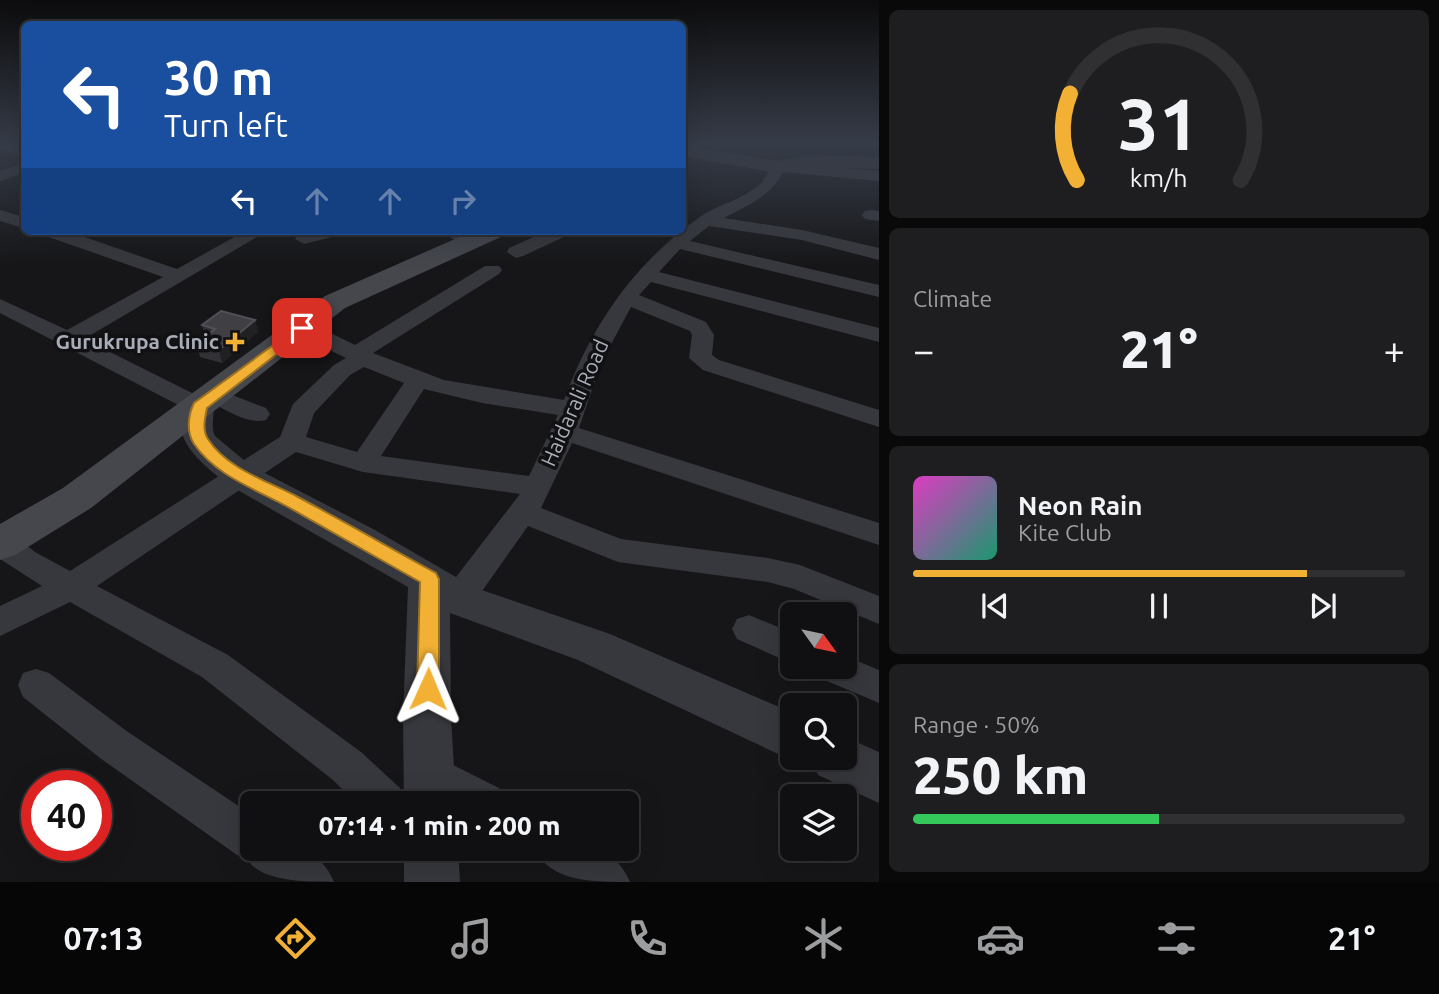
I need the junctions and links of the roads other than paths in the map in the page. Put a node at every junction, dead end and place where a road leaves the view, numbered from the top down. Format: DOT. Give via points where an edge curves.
graph roads {
  1 [pos="769,184"];
  2 [pos="852,190"];
  3 [pos="879,191"];
  4 [pos="0,215"];
  5 [pos="694,218"];
  6 [pos="21,222"];
  7 [pos="62,235"];
  8 [pos="251,235"];
  9 [pos="319,235"];
  10 [pos="522,235"];
  11 [pos="682,235"];
  12 [pos="304,239"];
  13 [pos="481,239"];
  14 [pos="676,243"];
  15 [pos="879,254"];
  16 [pos="492,270"];
  17 [pos="647,275"];
  18 [pos="178,276"];
  19 [pos="879,291"];
  20 [pos="626,297"];
  21 [pos="0,305"];
  22 [pos="302,328"];
  23 [pos="879,335"];
  24 [pos="69,338"];
  25 [pos="359,356"];
  26 [pos="418,379"];
  27 [pos="207,400"];
  28 [pos="257,414"];
  29 [pos="879,419"];
  30 [pos="568,420"];
  31 [pos="292,442"];
  32 [pos="363,463"];
  33 [pos="239,475"];
  34 [pos="529,499"];
  35 [pos="879,534"];
  36 [pos="1,544"];
  37 [pos="69,587"];
  38 [pos="443,589"];
  39 [pos="879,610"];
  40 [pos="0,622"];
  41 [pos="749,629"];
  42 [pos="780,643"];
  43 [pos="858,678"];
  44 [pos="36,684"];
  45 [pos="879,687"];
  46 [pos="780,731"];
  47 [pos="114,745"];
  48 [pos="857,768"];
  49 [pos="879,778"];
  50 [pos="429,788"];
  51 [pos="372,791"];
  52 [pos="240,832"];
  53 [pos="281,861"];
  54 [pos="431,861"];
  55 [pos="575,861"];
  56 [pos="312,882"];
  57 [pos="432,882"];
  58 [pos="608,882"];
  1 -- 5 [label="street" via="748,200"];
  2 -- 3 [label="street"];
  4 -- 6 [label="street"];
  5 -- 15 [label="street" via="802,235"];
  7 -- 18 [label="street"];
  8 -- 18 [label="street"];
  9 -- 12 [label="street"];
  10 -- 13 [label="street"];
  11 -- 14 [label="street, Haidarali Road"];
  13 -- 22 [label="main road" via="335,302"];
  14 -- 17 [label="street, Haidarali Road"];
  14 -- 19 [label="street"];
  16 -- 25 [label="street"];
  17 -- 20 [label="street, Haidarali Road"];
  17 -- 23 [label="street"];
  18 -- 24 [label="street"];
  20 -- 29 [label="street" via="698,327 703,335 701,358 711,365"];
  20 -- 30 [label="street, Haidarali Road" via="589,363"];
  21 -- 24 [label="street"];
  22 -- 25 [label="street"];
  22 -- 27 [label="main road"];
  24 -- 27 [label="street"];
  25 -- 26 [label="street"];
  25 -- 31 [label="street" via="302,410"];
  26 -- 30 [label="street" via="512,401"];
  26 -- 32 [label="street"];
  27 -- 28 [label="street"];
  27 -- 33 [label="street" via="196,430 200,440"];
  27 -- 36 [label="main road" via="77,498"];
  30 -- 34 [label="street, Haidarali Road"];
  30 -- 35 [label="street"];
  31 -- 32 [label="street"];
  31 -- 33 [label="street"];
  32 -- 34 [label="street"];
  33 -- 37 [label="street"];
  33 -- 38 [label="street"];
  34 -- 38 [label="street, Haidarali Road"];
  34 -- 39 [label="street" via="618,550 768,570"];
  36 -- 37 [label="street"];
  37 -- 40 [label="street"];
  37 -- 51 [label="street" via="215,666"];
  38 -- 46 [label="street" via="594,647"];
  38 -- 50 [label="street"];
  41 -- 42 [label="street"];
  43 -- 45 [label="street"];
  44 -- 47 [label="street"];
  47 -- 52 [label="street"];
  48 -- 49 [label="street"];
  53 -- 56 [label="street"];
  54 -- 57 [label="street"];
  55 -- 58 [label="street"];
}
